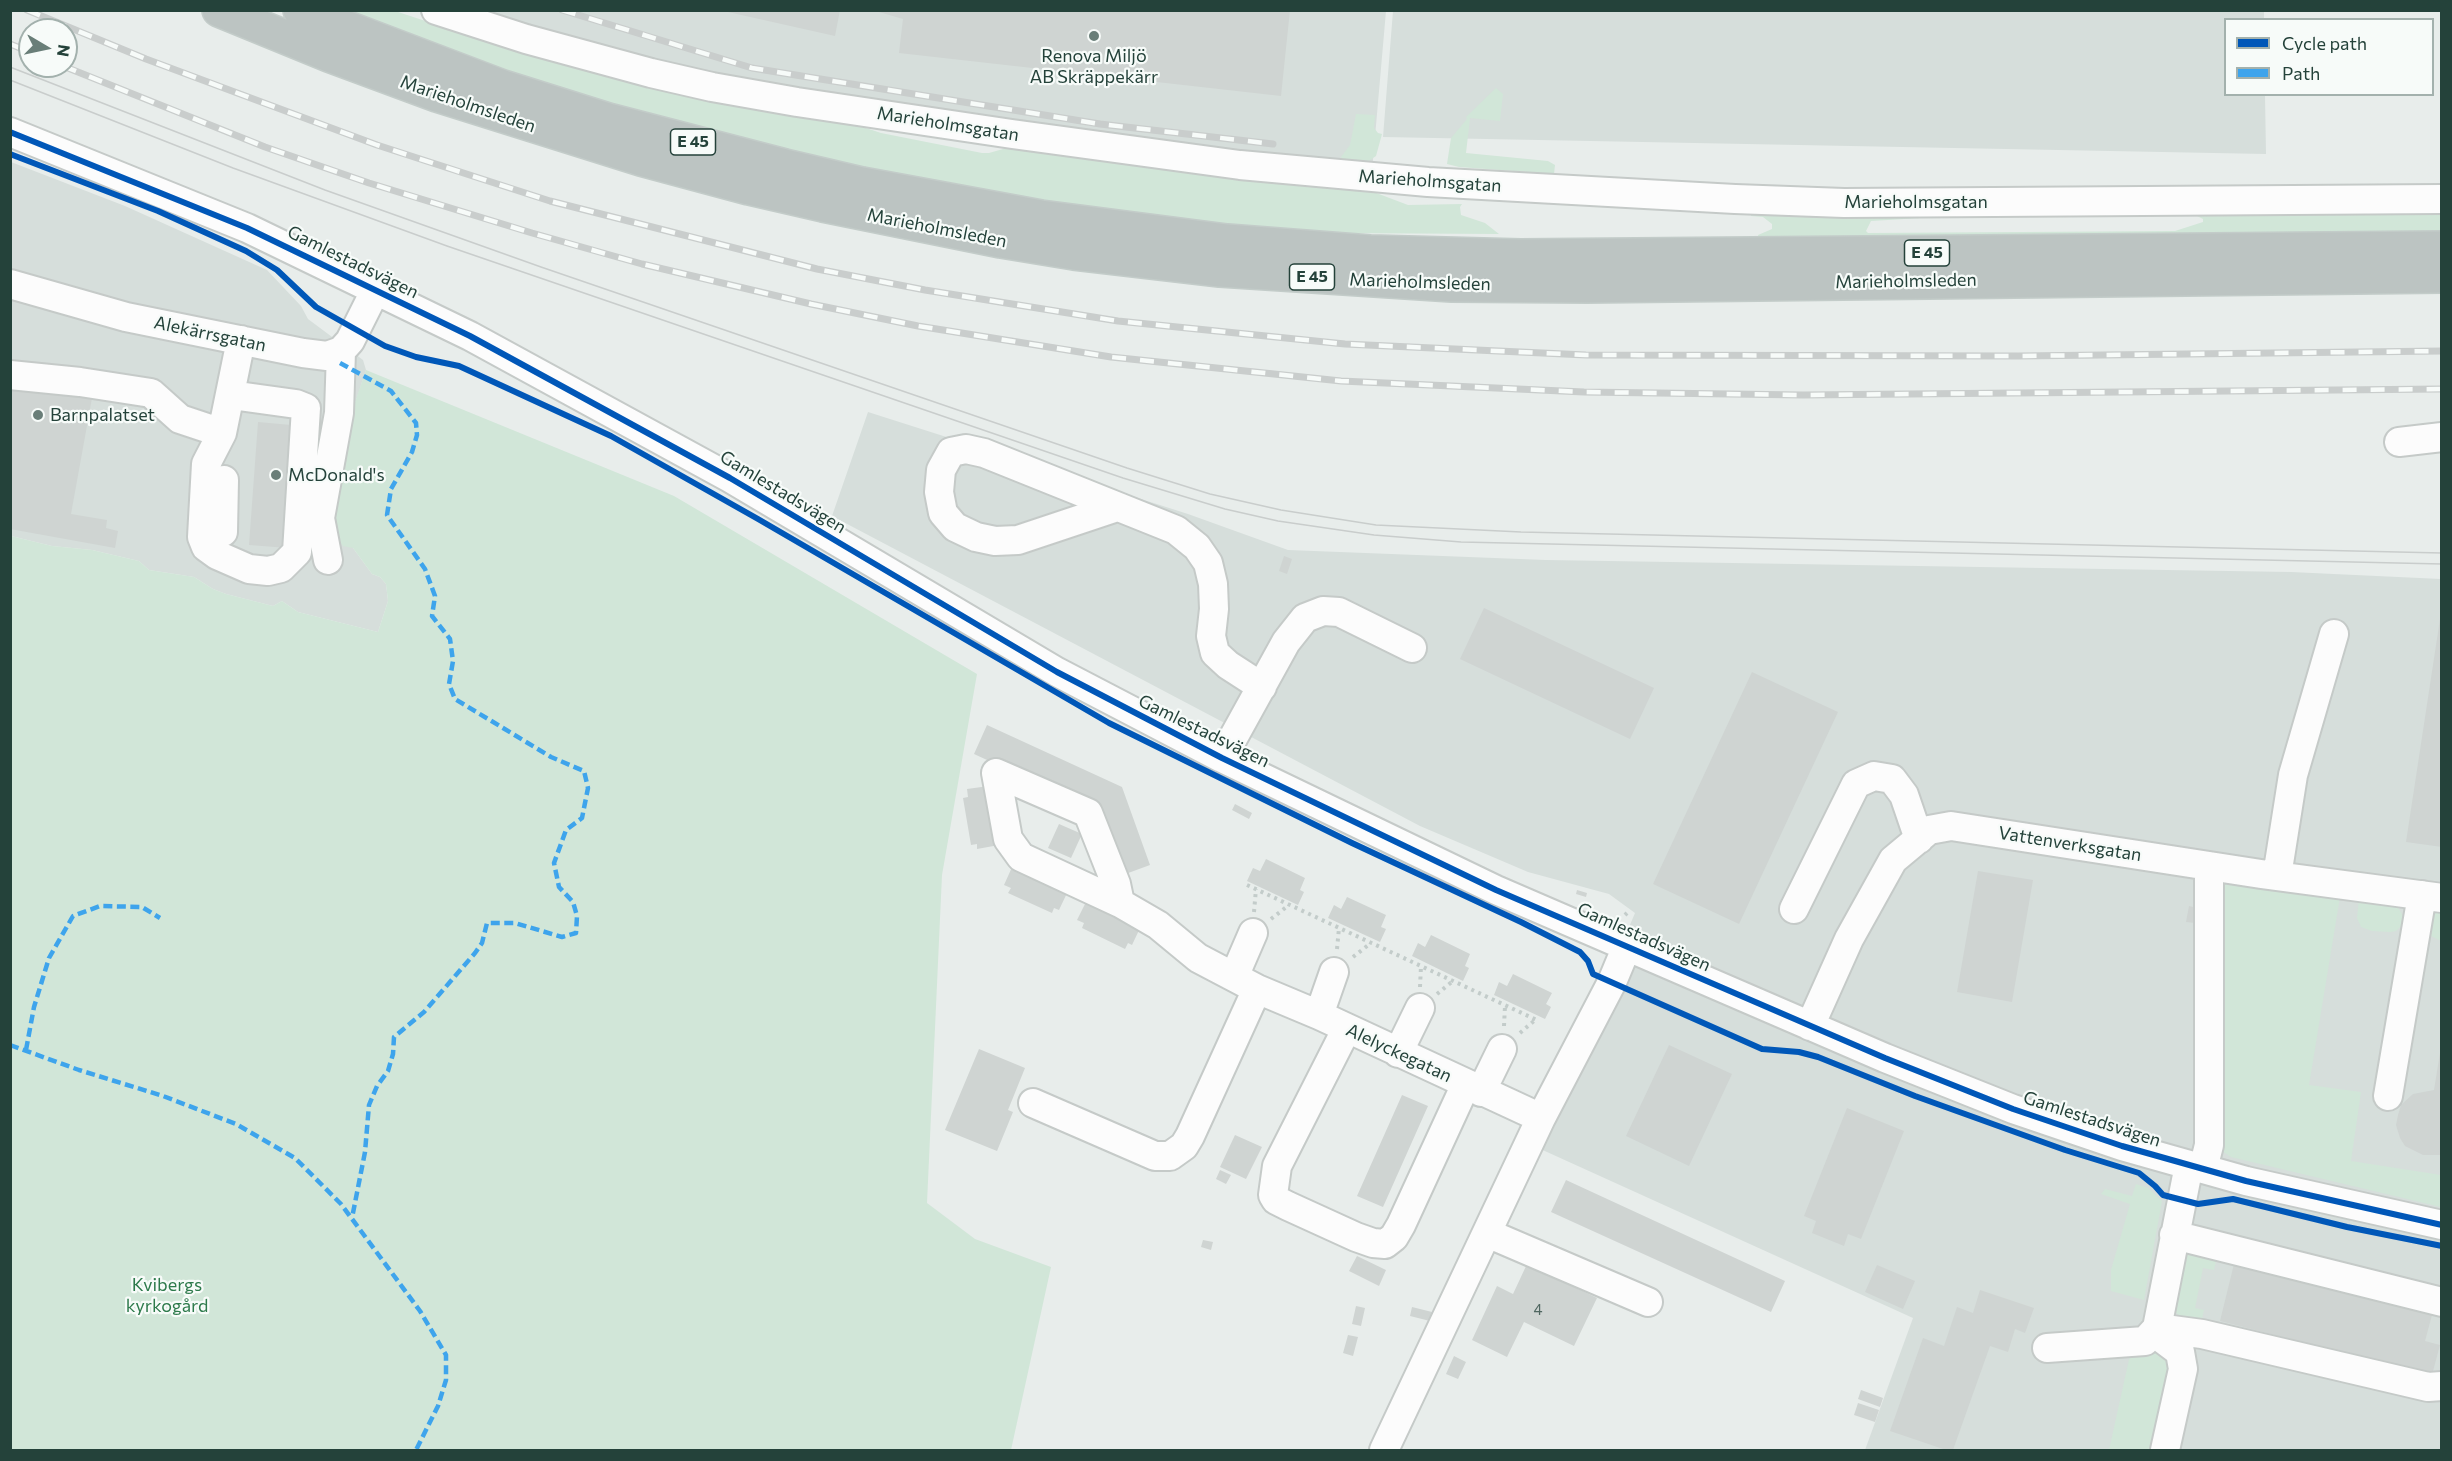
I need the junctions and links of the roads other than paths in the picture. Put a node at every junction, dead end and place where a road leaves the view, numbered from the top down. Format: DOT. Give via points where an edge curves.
graph roads {
  1 [pos="219,10"];
  2 [pos="300,10"];
  3 [pos="436,10"];
  4 [pos="498,20"];
  5 [pos="10,132"];
  6 [pos="2442,199"];
  7 [pos="2442,248"];
  8 [pos="2442,276"];
  9 [pos="10,284"];
  10 [pos="376,289"];
  11 [pos="240,340"];
  12 [pos="341,351"];
  13 [pos="10,375"];
  14 [pos="231,395"];
  15 [pos="222,433"];
  16 [pos="2442,437"];
  17 [pos="2399,442"];
  18 [pos="1117,507"];
  19 [pos="223,532"];
  20 [pos="328,560"];
  21 [pos="2334,634"];
  22 [pos="1412,648"];
  23 [pos="1262,687"];
  24 [pos="1222,758"];
  25 [pos="1918,839"];
  26 [pos="2209,866"];
  27 [pos="2277,876"];
  28 [pos="2432,896"];
  29 [pos="1120,903"];
  30 [pos="1794,909"];
  31 [pos="1253,933"];
  32 [pos="1627,946"];
  33 [pos="1335,972"];
  34 [pos="1245,983"];
  35 [pos="1420,1008"];
  36 [pos="1319,1015"];
  37 [pos="1810,1026"];
  38 [pos="1347,1028"];
  39 [pos="1502,1049"];
  40 [pos="1398,1053"];
  41 [pos="1474,1088"];
  42 [pos="2388,1096"];
  43 [pos="1033,1102"];
  44 [pos="1535,1131"];
  45 [pos="2196,1167"];
  46 [pos="2442,1225"];
  47 [pos="1487,1233"];
  48 [pos="2174,1235"];
  49 [pos="1648,1302"];
  50 [pos="2442,1302"];
  51 [pos="2157,1328"];
  52 [pos="2047,1348"];
  53 [pos="2442,1386"];
  54 [pos="1384,1450"];
  55 [pos="2164,1450"];
  1 -- 8 [label="highway, Marieholmsleden / E 45" via="437,95 641,159 823,205 1074,253 1220,270 1452,285"];
  2 -- 7 [label="highway, Marieholmsleden / E 45" via="524,93 608,120 785,166 1041,217 1227,240 1370,252 1521,256"];
  3 -- 4 [label="street, Marieholmsgatan"];
  4 -- 6 [label="street, Marieholmsgatan" via="651,73 797,102 1156,155 1428,182 1844,203"];
  5 -- 10 [label="street, Gamlestadsvägen" via="247,228"];
  9 -- 11 [label="street, Alekärrsgatan" via="126,317"];
  10 -- 12 [label="street" via="357,330"];
  10 -- 24 [label="street, Gamlestadsvägen" via="654,435 1057,672"];
  11 -- 12 [label="street, Alekärrsgatan" via="327,356"];
  11 -- 14 [label="street"];
  12 -- 20 [label="street" via="339,413 320,518"];
  13 -- 15 [label="street" via="151,393 180,419"];
  14 -- 15 [label="street"];
  14 -- 15 [label="street" via="306,408 297,552 279,559 248,555 232,560 206,547 202,537 206,464"];
  15 -- 19 [label="street"];
  16 -- 17 [label="street"];
  18 -- 18 [label="street" via="966,449 951,452 941,470 939,492 943,513 955,527 995,541 1018,540"];
  18 -- 23 [label="street" via="1176,530 1197,547 1208,563 1213,584 1211,636 1215,653"];
  21 -- 27 [label="street" via="2293,775"];
  22 -- 23 [label="street" via="1339,612 1323,611 1305,618 1286,642"];
  23 -- 24 [label="street"];
  24 -- 32 [label="street, Gamlestadsvägen" via="1496,890"];
  25 -- 26 [label="street, Vattenverksgatan" via="1929,830 1951,825"];
  25 -- 30 [label="street" via="1904,795 1892,779 1874,776 1856,784"];
  25 -- 37 [label="street, Vattenverksgatan" via="1893,860 1849,939"];
  26 -- 27 [label="street, Vattenverksgatan"];
  26 -- 45 [label="street" via="2209,1145"];
  27 -- 28 [label="street, Vattenverksgatan"];
  28 -- 42 [label="street"];
  29 -- 29 [label="street, Alelyckegatan" via="1088,813 996,773 1008,839 1021,857"];
  29 -- 34 [label="street, Alelyckegatan" via="1158,925 1198,958"];
  31 -- 34 [label="street"];
  32 -- 37 [label="street, Gamlestadsvägen"];
  32 -- 44 [label="street"];
  33 -- 36 [label="street"];
  34 -- 36 [label="street, Alelyckegatan"];
  34 -- 43 [label="street" via="1190,1136 1170,1156 1155,1156"];
  35 -- 40 [label="street"];
  36 -- 38 [label="street, Alelyckegatan"];
  37 -- 45 [label="street, Gamlestadsvägen" via="2013,1108"];
  38 -- 40 [label="street, Alelyckegatan"];
  38 -- 41 [label="street" via="1277,1166 1273,1195 1288,1206 1356,1237 1385,1244 1401,1225"];
  39 -- 41 [label="street"];
  40 -- 41 [label="street, Alelyckegatan"];
  41 -- 44 [label="street, Alelyckegatan"];
  44 -- 47 [label="street"];
  45 -- 46 [label="street, Gamlestadsvägen"];
  45 -- 48 [label="street"];
  47 -- 49 [label="street"];
  47 -- 54 [label="street"];
  48 -- 50 [label="street"];
  48 -- 51 [label="street"];
  51 -- 52 [label="street" via="2145,1341"];
  51 -- 53 [label="street" via="2202,1334 2428,1387"];
  51 -- 55 [label="street" via="2164,1340 2180,1352 2183,1369"];
}
